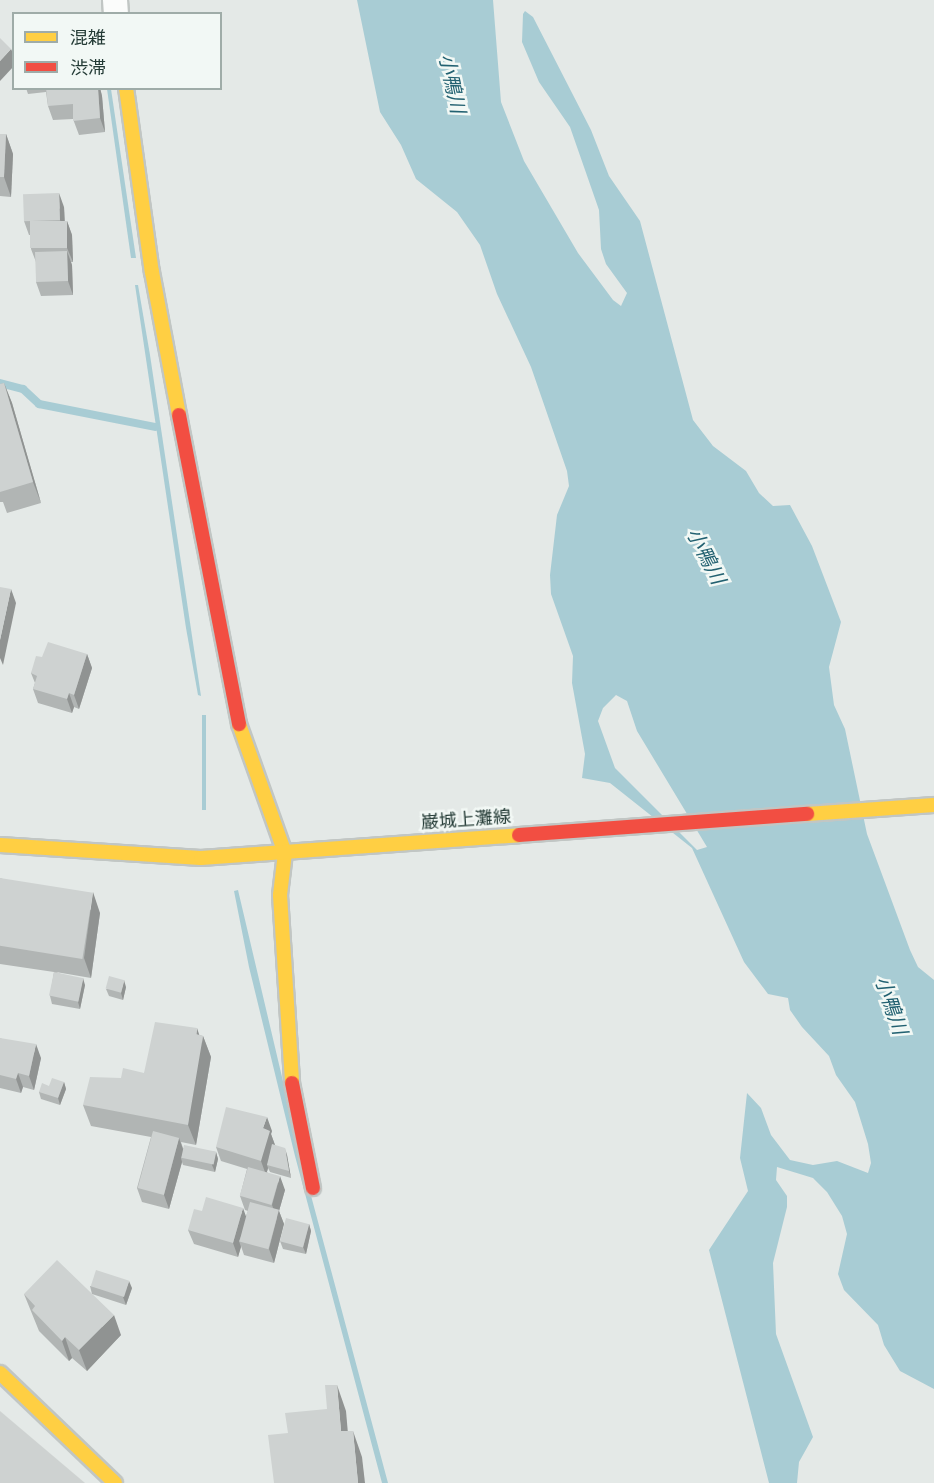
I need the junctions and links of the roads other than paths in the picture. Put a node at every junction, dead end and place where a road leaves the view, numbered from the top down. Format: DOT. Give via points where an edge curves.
graph roads {
  1 [pos="126,90"];
  2 [pos="934,805"];
  3 [pos="0,845"];
  4 [pos="285,853"];
  5 [pos="313,1188"];
  6 [pos="0,1373"];
  7 [pos="115,1483"];
  1 -- 4 [label="street" via="152,272 234,709"];
  2 -- 4 [label="street, 巌城上灘線"];
  3 -- 4 [label="street, 巌城上灘線" via="201,858"];
  4 -- 5 [label="street" via="280,895 293,1097"];
  6 -- 7 [label="street"];
}
